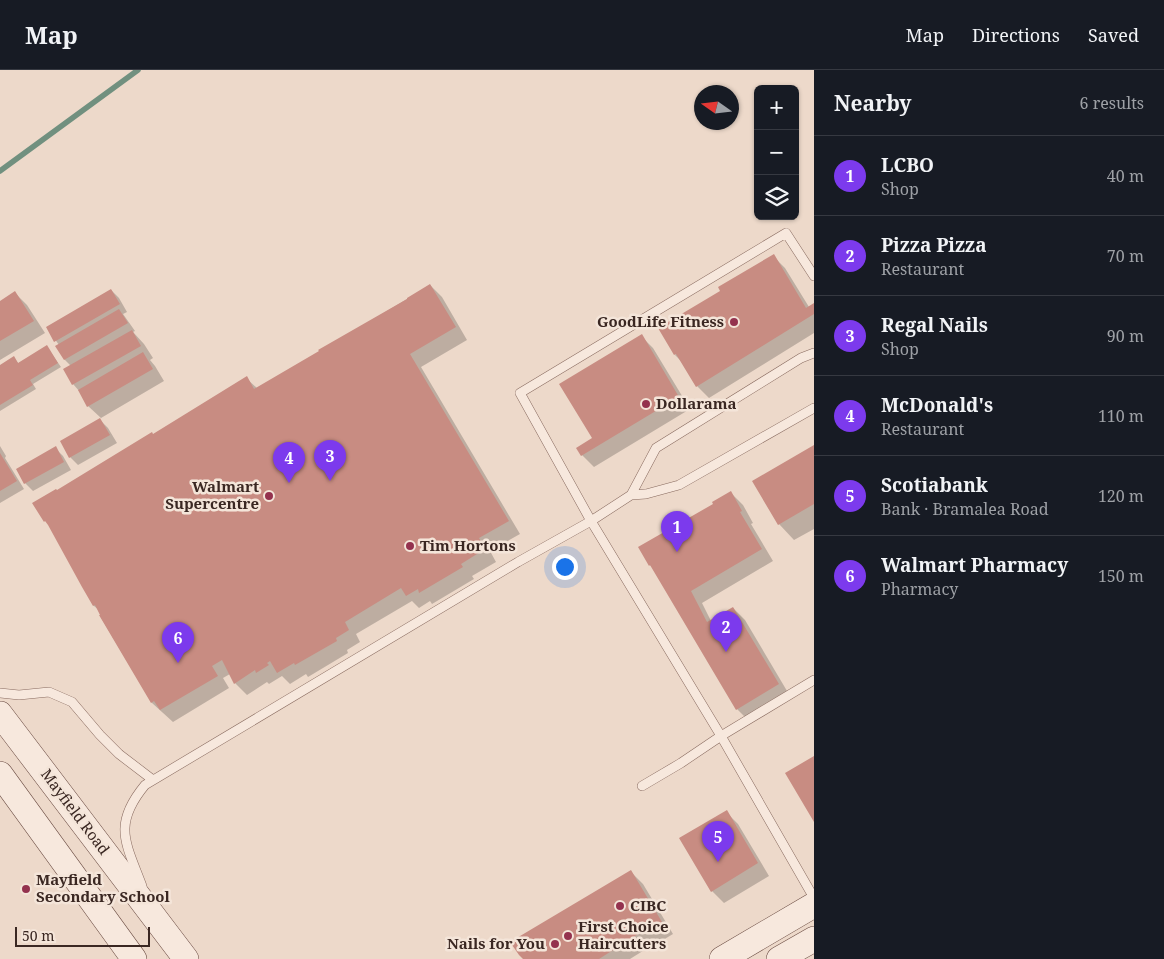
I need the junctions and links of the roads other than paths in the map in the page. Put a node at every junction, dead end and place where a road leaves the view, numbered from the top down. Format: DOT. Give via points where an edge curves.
graph roads {
  1 [pos="814,276"];
  2 [pos="814,353"];
  3 [pos="814,408"];
  4 [pos="631,495"];
  5 [pos="591,521"];
  6 [pos="814,680"];
  7 [pos="0,693"];
  8 [pos="0,714"];
  9 [pos="721,736"];
  10 [pos="0,774"];
  11 [pos="153,780"];
  12 [pos="642,786"];
  13 [pos="814,898"];
  14 [pos="814,905"];
  15 [pos="154,917"];
  16 [pos="814,939"];
  17 [pos="134,959"];
  18 [pos="186,959"];
  19 [pos="722,959"];
  20 [pos="779,959"];
  1 -- 5 [label="lane" via="786,232 520,393"];
  2 -- 4 [label="lane" via="656,448"];
  3 -- 4 [label="lane" via="679,485"];
  4 -- 5 [label="lane"];
  5 -- 9 [label="lane"];
  5 -- 11 [label="lane"];
  6 -- 9 [label="lane"];
  7 -- 11 [label="lane" via="49,692 72,702 119,754"];
  8 -- 15 [label="main road, Mayfield Road"];
  9 -- 12 [label="lane"];
  9 -- 13 [label="lane"];
  10 -- 17 [label="main road"];
  11 -- 15 [label="lane" via="135,798 124,824 124,839"];
  14 -- 19 [label="main road"];
  15 -- 18 [label="main road, Mayfield Road"];
  16 -- 20 [label="main road"];
}
